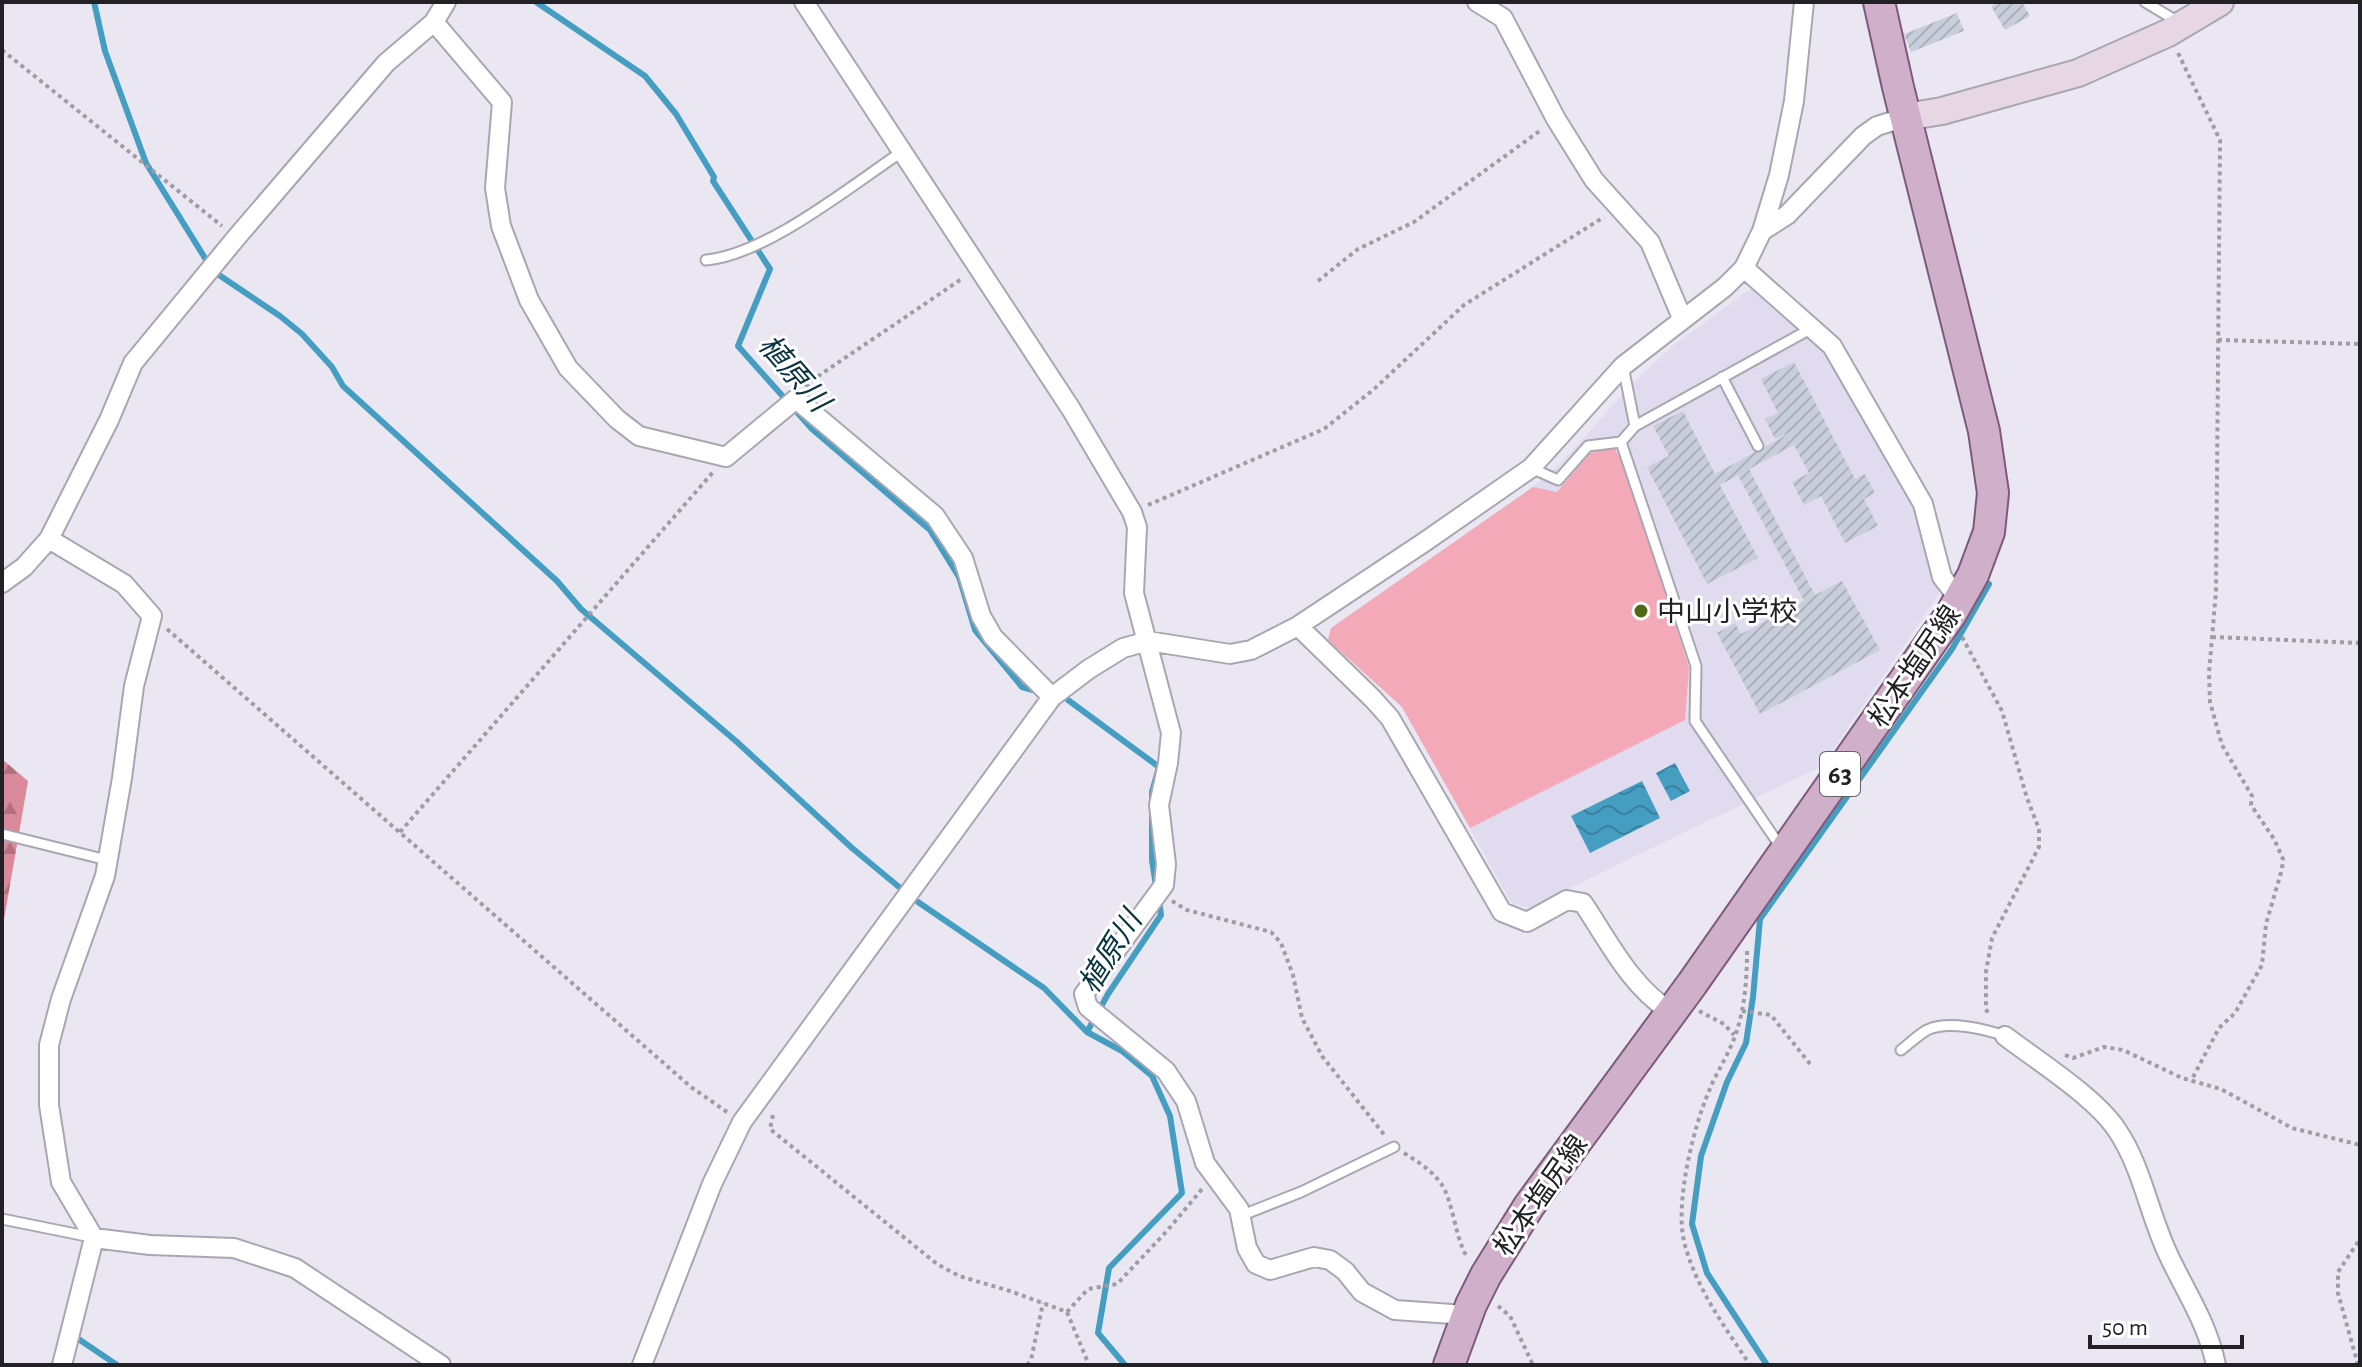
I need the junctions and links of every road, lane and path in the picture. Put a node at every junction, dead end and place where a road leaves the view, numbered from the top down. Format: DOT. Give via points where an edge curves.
graph roads {
  1 [pos="446,2"];
  2 [pos="804,2"];
  3 [pos="1477,2"];
  4 [pos="1804,2"];
  5 [pos="1879,2"];
  6 [pos="2145,2"];
  7 [pos="2220,2"];
  8 [pos="434,22"];
  9 [pos="2175,29"];
  10 [pos="2,50"];
  11 [pos="1906,117"];
  12 [pos="1556,119"];
  13 [pos="903,151"];
  14 [pos="1619,208"];
  15 [pos="1762,231"];
  16 [pos="236,238"];
  17 [pos="706,260"];
  18 [pos="978,268"];
  19 [pos="1744,268"];
  20 [pos="1318,281"];
  21 [pos="1682,318"];
  22 [pos="1812,328"];
  23 [pos="2218,340"];
  24 [pos="2360,344"];
  25 [pos="1623,366"];
  26 [pos="1722,377"];
  27 [pos="796,399"];
  28 [pos="1635,426"];
  29 [pos="1621,442"];
  30 [pos="1758,446"];
  31 [pos="726,457"];
  32 [pos="1531,468"];
  33 [pos="1132,512"];
  34 [pos="49,539"];
  35 [pos="2,583"];
  36 [pos="1955,606"];
  37 [pos="152,616"];
  38 [pos="1298,626"];
  39 [pos="2212,637"];
  40 [pos="1148,641"];
  41 [pos="2360,643"];
  42 [pos="1052,697"];
  43 [pos="400,832"];
  44 [pos="2,834"];
  45 [pos="1786,852"];
  46 [pos="107,860"];
  47 [pos="1160,890"];
  48 [pos="1745,909"];
  49 [pos="1675,1006"];
  50 [pos="1742,1011"];
  51 [pos="1735,1036"];
  52 [pos="2005,1036"];
  53 [pos="1901,1050"];
  54 [pos="2060,1053"];
  55 [pos="1810,1064"];
  56 [pos="2191,1081"];
  57 [pos="779,1103"];
  58 [pos="742,1122"];
  59 [pos="2360,1145"];
  60 [pos="1394,1147"];
  61 [pos="1214,1175"];
  62 [pos="1240,1216"];
  63 [pos="2,1219"];
  64 [pos="94,1238"];
  65 [pos="2360,1239"];
  66 [pos="1483,1282"];
  67 [pos="1043,1303"];
  68 [pos="1067,1312"];
  69 [pos="1466,1318"];
  70 [pos="650,1361"];
  71 [pos="62,1365"];
  72 [pos="441,1365"];
  73 [pos="1027,1365"];
  74 [pos="1089,1365"];
  75 [pos="1449,1365"];
  76 [pos="1533,1365"];
  77 [pos="1750,1365"];
  78 [pos="2216,1365"];
  79 [pos="2358,1365"];
  1 -- 8 [label="street"];
  2 -- 13 [label="street"];
  3 -- 12 [label="street" via="1503,18"];
  4 -- 15 [label="street" via="1794,101"];
  5 -- 11 [label="main road, 松本塩尻線 / 63"];
  6 -- 9 [label="lane"];
  7 -- 9 [label="main road"];
  8 -- 16 [label="street" via="386,63"];
  8 -- 31 [label="street" via="502,102 495,188 501,226 529,300 568,368 639,436"];
  9 -- 11 [label="main road" via="2078,73"];
  9 -- 23 [label="path" via="2220,140"];
  10 -- 16 [label="path"];
  11 -- 15 [label="street" via="1863,136 1787,215"];
  11 -- 36 [label="main road, 松本塩尻線 / 63" via="1984,431 1993,493 1989,532"];
  12 -- 14 [label="street" via="1594,180"];
  12 -- 20 [label="path" via="1414,222 1358,249"];
  13 -- 17 [label="lane" via="781,233 723,259"];
  13 -- 18 [label="street"];
  14 -- 21 [label="street" via="1650,242"];
  14 -- 33 [label="path" via="1464,305 1324,429"];
  15 -- 19 [label="street"];
  16 -- 34 [label="street" via="133,363"];
  18 -- 27 [label="path" via="811,381"];
  18 -- 33 [label="street"];
  19 -- 21 [label="street"];
  19 -- 22 [label="street"];
  21 -- 25 [label="street"];
  22 -- 26 [label="lane"];
  22 -- 36 [label="street" via="1832,346 1923,504"];
  23 -- 24 [label="path"];
  23 -- 39 [label="path"];
  25 -- 28 [label="lane"];
  25 -- 32 [label="street"];
  26 -- 28 [label="lane"];
  26 -- 30 [label="lane"];
  27 -- 31 [label="street"];
  27 -- 42 [label="street" via="935,516 963,558 993,637"];
  28 -- 29 [label="lane"];
  29 -- 32 [label="lane" via="1588,446 1558,480"];
  29 -- 45 [label="lane" via="1696,666 1695,721"];
  31 -- 43 [label="path"];
  32 -- 38 [label="street"];
  33 -- 40 [label="street" via="1137,527 1134,593"];
  34 -- 35 [label="street"];
  34 -- 37 [label="street" via="124,584"];
  36 -- 45 [label="main road, 松本塩尻線 / 63"];
  36 -- 52 [label="path" via="2002,711 2039,829 2039,847 1992,938 1986,972 1986,1009"];
  37 -- 43 [label="path"];
  37 -- 46 [label="street" via="134,686"];
  38 -- 40 [label="street" via="1251,650 1230,654"];
  38 -- 49 [label="street" via="1390,718 1502,912 1527,922 1567,900 1583,903 1632,977 1657,1003"];
  39 -- 41 [label="path"];
  39 -- 56 [label="path" via="2210,702 2222,745 2283,859 2266,924 2262,965"];
  40 -- 42 [label="street" via="1123,648"];
  40 -- 47 [label="street" via="1171,733 1159,805 1166,864"];
  42 -- 58 [label="street"];
  43 -- 58 [label="path" via="691,1087"];
  44 -- 46 [label="lane"];
  45 -- 48 [label="main road, 松本塩尻線 / 63"];
  46 -- 64 [label="street" via="49,1045 49,1105 61,1182"];
  47 -- 60 [label="path" via="1187,910 1271,932 1281,943 1302,1018 1322,1056"];
  47 -- 61 [label="street" via="1084,994 1088,1007 1166,1071 1186,1101 1205,1163"];
  48 -- 49 [label="main road, 松本塩尻線 / 63"];
  48 -- 50 [label="path"];
  49 -- 51 [label="path" via="1724,1024"];
  49 -- 66 [label="main road, 松本塩尻線 / 63" via="1529,1206"];
  50 -- 51 [label="path"];
  50 -- 55 [label="path" via="1771,1015"];
  51 -- 77 [label="path" via="1708,1093 1689,1155 1683,1238 1715,1312"];
  52 -- 53 [label="lane" via="1980,1028 1939,1027"];
  52 -- 78 [label="street" via="2094,1104 2117,1130 2167,1253 2208,1331"];
  54 -- 56 [label="path" via="2073,1058 2104,1047 2123,1050"];
  56 -- 59 [label="path" via="2221,1089 2292,1128"];
  57 -- 67 [label="path" via="770,1129 937,1264"];
  58 -- 70 [label="street" via="712,1184"];
  60 -- 62 [label="lane"];
  60 -- 66 [label="path" via="1427,1168 1444,1188 1465,1254"];
  61 -- 62 [label="street"];
  61 -- 68 [label="path" via="1117,1284 1088,1289"];
  62 -- 69 [label="street" via="1256,1264 1270,1270 1314,1257 1330,1260 1362,1292 1395,1310"];
  63 -- 64 [label="lane"];
  64 -- 71 [label="street"];
  64 -- 72 [label="street" via="234,1248 295,1268"];
  65 -- 79 [label="path" via="2338,1272 2338,1293"];
  66 -- 69 [label="main road, 松本塩尻線 / 63"];
  66 -- 76 [label="path" via="1510,1316"];
  67 -- 68 [label="path"];
  67 -- 73 [label="path"];
  68 -- 74 [label="path"];
  69 -- 75 [label="main road, 松本塩尻線 / 63"];
}
